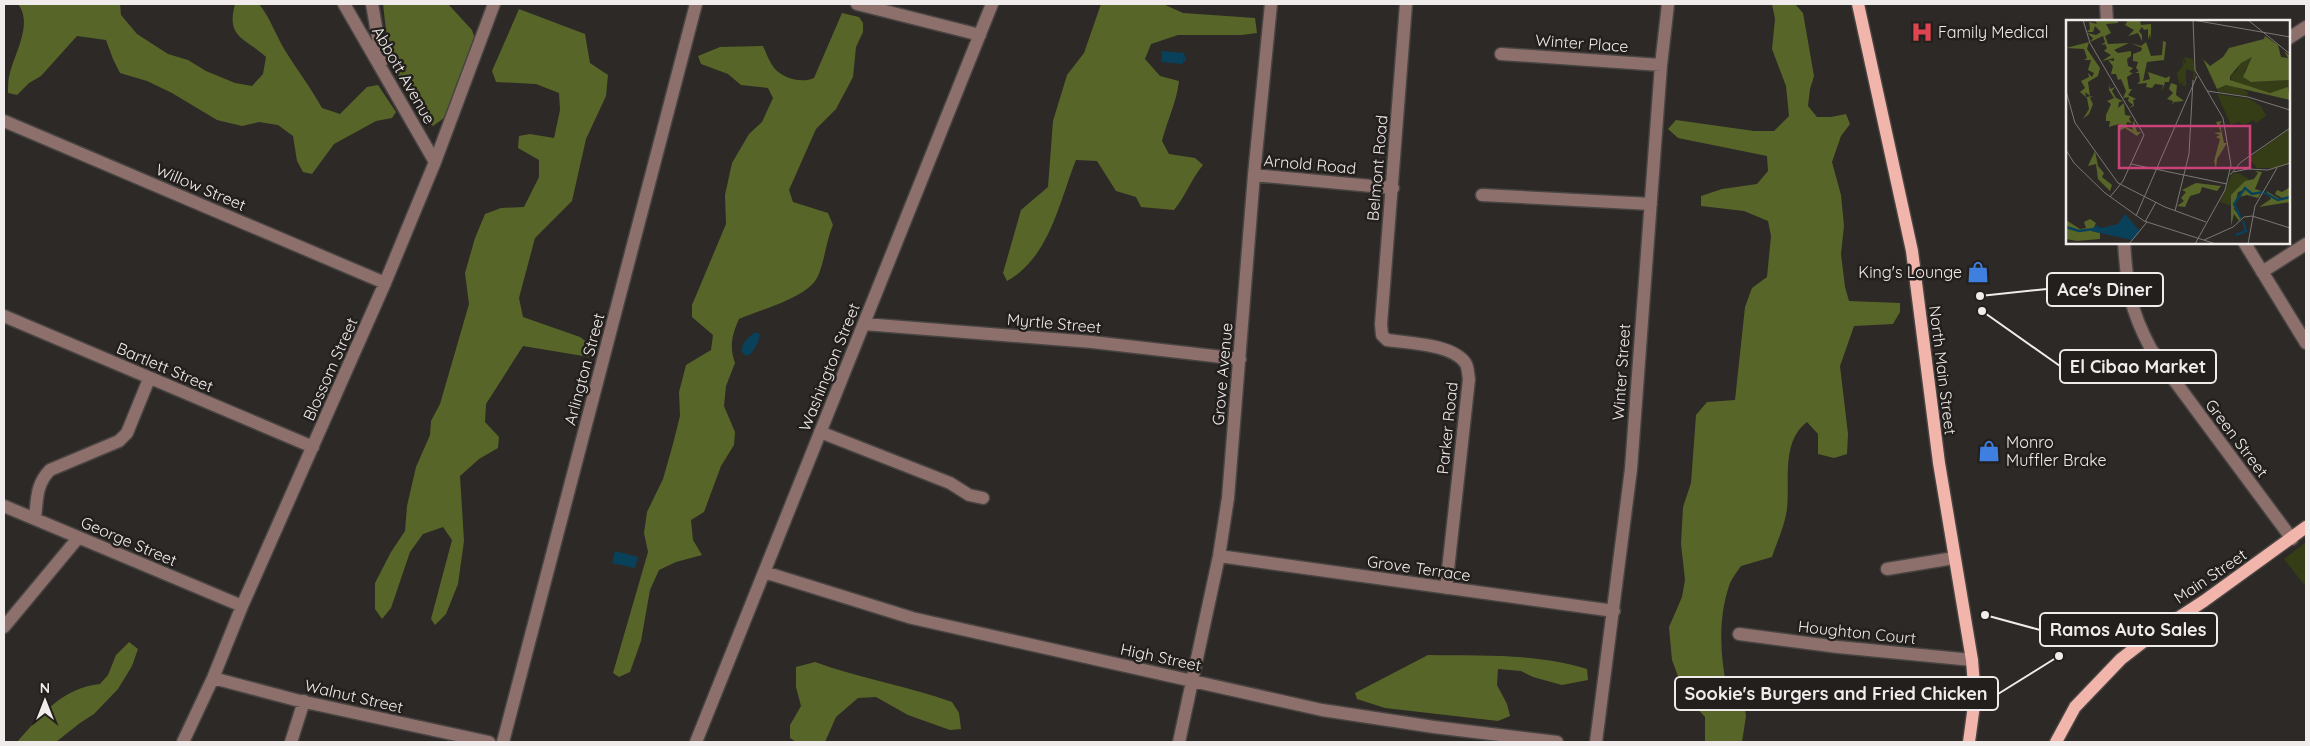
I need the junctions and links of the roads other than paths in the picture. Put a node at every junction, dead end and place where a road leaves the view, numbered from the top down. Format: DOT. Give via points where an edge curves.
graph roads {
  1 [pos="344,4"];
  2 [pos="372,4"];
  3 [pos="494,4"];
  4 [pos="696,4"];
  5 [pos="856,4"];
  6 [pos="992,4"];
  7 [pos="1272,4"];
  8 [pos="1406,4"];
  9 [pos="1668,4"];
  10 [pos="1858,4"];
  11 [pos="2106,4"];
  12 [pos="2107,20"];
  13 [pos="2306,26"];
  14 [pos="980,35"];
  15 [pos="2290,37"];
  16 [pos="1501,54"];
  17 [pos="1661,65"];
  18 [pos="386,78"];
  19 [pos="4,121"];
  20 [pos="436,162"];
  21 [pos="1254,175"];
  22 [pos="1393,188"];
  23 [pos="1482,195"];
  24 [pos="1651,204"];
  25 [pos="2124,244"];
  26 [pos="2245,244"];
  27 [pos="2306,244"];
  28 [pos="2262,272"];
  29 [pos="385,283"];
  30 [pos="4,316"];
  31 [pos="864,324"];
  32 [pos="1382,335"];
  33 [pos="2306,343"];
  34 [pos="1240,359"];
  35 [pos="149,379"];
  36 [pos="820,432"];
  37 [pos="313,447"];
  38 [pos="983,498"];
  39 [pos="4,506"];
  40 [pos="34,519"];
  41 [pos="2306,527"];
  42 [pos="78,538"];
  43 [pos="2292,539"];
  44 [pos="1219,556"];
  45 [pos="1954,558"];
  46 [pos="1887,569"];
  47 [pos="764,572"];
  48 [pos="1446,588"];
  49 [pos="242,606"];
  50 [pos="1614,610"];
  51 [pos="4,628"];
  52 [pos="1738,634"];
  53 [pos="1972,660"];
  54 [pos="213,678"];
  55 [pos="1192,680"];
  56 [pos="304,701"];
  57 [pos="183,742"];
  58 [pos="292,742"];
  59 [pos="489,742"];
  60 [pos="503,742"];
  61 [pos="696,742"];
  62 [pos="1179,742"];
  63 [pos="1556,742"];
  64 [pos="1596,742"];
  65 [pos="1969,742"];
  66 [pos="2056,742"];
  1 -- 18 [label="street, Abbott Avenue"];
  2 -- 18 [label="street"];
  3 -- 20 [label="street, Blossom Street"];
  4 -- 60 [label="street, Arlington Street"];
  5 -- 14 [label="street"];
  6 -- 14 [label="street, Washington Street"];
  7 -- 21 [label="street, Grove Avenue"];
  8 -- 22 [label="street, Belmont Road"];
  9 -- 17 [label="street, Winter Street"];
  10 -- 45 [label="main road, North Main Street" via="1908,224"];
  11 -- 12 [label="street"];
  13 -- 15 [label="street"];
  14 -- 31 [label="street, Washington Street"];
  16 -- 17 [label="street, Winter Place"];
  17 -- 24 [label="street, Winter Street"];
  18 -- 20 [label="street, Abbott Avenue"];
  19 -- 29 [label="street, Willow Street"];
  20 -- 29 [label="street, Blossom Street"];
  21 -- 22 [label="street, Arnold Road"];
  21 -- 34 [label="street, Grove Avenue"];
  22 -- 32 [label="street, Belmont Road"];
  23 -- 24 [label="street"];
  24 -- 50 [label="street, Winter Street" via="1631,469"];
  25 -- 43 [label="street, Green Street" via="2128,293 2140,330"];
  26 -- 28 [label="street"];
  27 -- 28 [label="street"];
  28 -- 33 [label="street"];
  29 -- 37 [label="street, Blossom Street"];
  30 -- 35 [label="street, Bartlett Street"];
  31 -- 34 [label="street, Myrtle Street" via="1092,342"];
  31 -- 36 [label="street, Washington Street"];
  32 -- 48 [label="street, Parker Road" via="1387,340 1448,349 1459,355 1466,365 1469,379"];
  34 -- 44 [label="street, Grove Avenue" via="1228,498"];
  35 -- 37 [label="street, Bartlett Street"];
  35 -- 40 [label="street" via="127,433 50,470 42,477"];
  36 -- 38 [label="street"];
  36 -- 47 [label="street, Washington Street"];
  37 -- 49 [label="street, Blossom Street"];
  39 -- 40 [label="street, George Street"];
  40 -- 42 [label="street, George Street"];
  41 -- 43 [label="main road, Main Street"];
  42 -- 49 [label="street, George Street"];
  42 -- 51 [label="street"];
  43 -- 66 [label="main road, Main Street" via="2152,634 2121,659 2075,707"];
  44 -- 48 [label="street, Grove Terrace"];
  44 -- 55 [label="street, Grove Avenue"];
  45 -- 46 [label="street"];
  45 -- 53 [label="main road, North Main Street"];
  47 -- 55 [label="street, High Street" via="912,618"];
  47 -- 61 [label="street, Washington Street"];
  48 -- 50 [label="street, Grove Terrace"];
  49 -- 54 [label="street, Blossom Street"];
  50 -- 64 [label="street, Winter Street"];
  52 -- 53 [label="street, Houghton Court"];
  53 -- 65 [label="main road, North Main Street" via="1974,698"];
  54 -- 56 [label="street, Walnut Street"];
  54 -- 57 [label="street, Blossom Street"];
  55 -- 62 [label="street, Grove Avenue"];
  55 -- 63 [label="street, High Street" via="1322,710"];
  56 -- 58 [label="street"];
  56 -- 59 [label="street, Walnut Street"];
}
